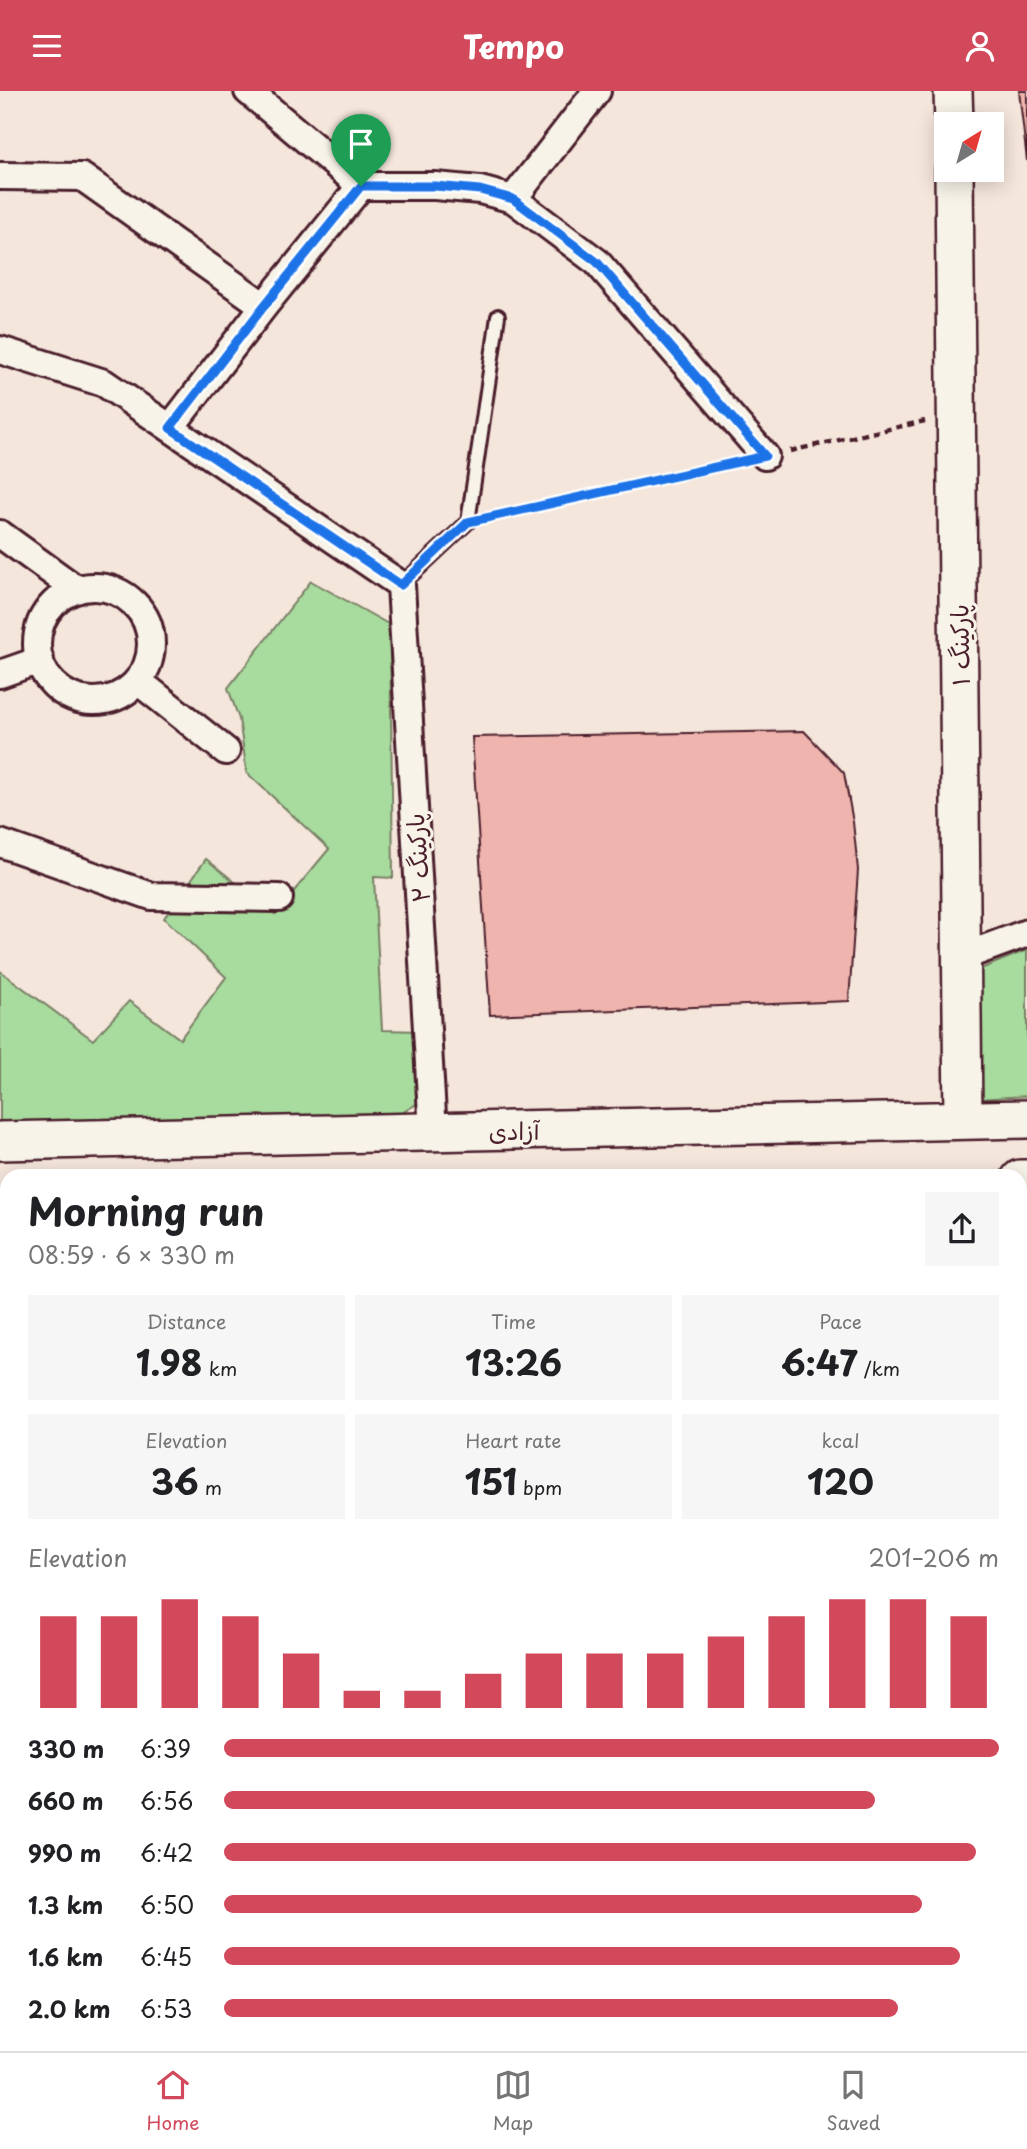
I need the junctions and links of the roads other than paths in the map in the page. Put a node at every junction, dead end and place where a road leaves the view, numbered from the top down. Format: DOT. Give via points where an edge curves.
graph roads {
  1 [pos="248,91"];
  2 [pos="597,91"];
  3 [pos="953,91"];
  4 [pos="954,112"];
  5 [pos="0,176"];
  6 [pos="954,182"];
  7 [pos="361,186"];
  8 [pos="513,199"];
  9 [pos="264,306"];
  10 [pos="498,316"];
  11 [pos="0,350"];
  12 [pos="170,428"];
  13 [pos="765,456"];
  14 [pos="0,534"];
  15 [pos="401,585"];
  16 [pos="76,589"];
  17 [pos="40,660"];
  18 [pos="0,674"];
  19 [pos="138,681"];
  20 [pos="226,751"];
  21 [pos="0,843"];
  22 [pos="279,898"];
  23 [pos="1027,933"];
  24 [pos="962,957"];
  25 [pos="1027,1119"];
  26 [pos="963,1120"];
  27 [pos="433,1132"];
  28 [pos="0,1141"];
  1 -- 7 [label="street"];
  2 -- 8 [label="street"];
  3 -- 4 [label="main road"];
  5 -- 9 [label="street" via="82,177"];
  6 -- 24 [label="main road, پارکینگ ۱"];
  7 -- 8 [label="street" via="435,186"];
  7 -- 9 [label="street"];
  8 -- 13 [label="street" via="597,262"];
  9 -- 12 [label="street"];
  10 -- 15 [label="lane" via="468,522"];
  11 -- 12 [label="street" via="104,383"];
  12 -- 15 [label="street"];
  14 -- 16 [label="street"];
  15 -- 27 [label="street, پارکینگ ۲"];
  16 -- 17 [label="street" via="46,612 39,630"];
  16 -- 19 [label="street" via="113,590 142,612 152,647"];
  17 -- 18 [label="street"];
  17 -- 19 [label="street" via="53,684 86,701 106,700"];
  19 -- 20 [label="street"];
  21 -- 22 [label="street" via="151,896"];
  23 -- 24 [label="street"];
  24 -- 26 [label="main road, پارکینگ ۱"];
  25 -- 26 [label="main road, آزادی"];
  26 -- 27 [label="main road, آزادی"];
  27 -- 28 [label="main road, آزادی"];
}
